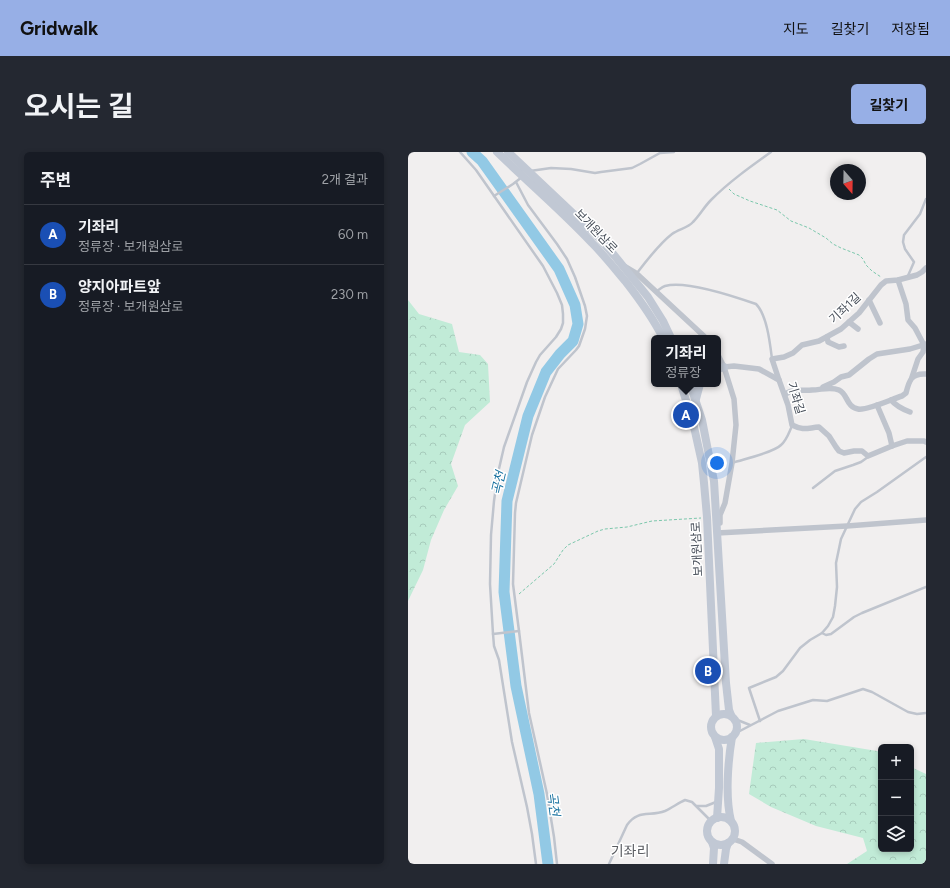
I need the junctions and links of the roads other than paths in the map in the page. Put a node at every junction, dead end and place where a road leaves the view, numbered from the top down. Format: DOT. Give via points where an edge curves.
graph roads {
  1 [pos="460,152"];
  2 [pos="497,152"];
  3 [pos="508,152"];
  4 [pos="674,152"];
  5 [pos="771,152"];
  6 [pos="522,176"];
  7 [pos="494,196"];
  8 [pos="926,199"];
  9 [pos="623,266"];
  10 [pos="926,268"];
  11 [pos="636,273"];
  12 [pos="906,278"];
  13 [pos="898,280"];
  14 [pos="656,291"];
  15 [pos="869,300"];
  16 [pos="849,322"];
  17 [pos="880,323"];
  18 [pos="858,329"];
  19 [pos="661,335"];
  20 [pos="670,335"];
  21 [pos="703,335"];
  22 [pos="827,337"];
  23 [pos="925,344"];
  24 [pos="844,346"];
  25 [pos="772,360"];
  26 [pos="721,368"];
  27 [pos="926,374"];
  28 [pos="912,377"];
  29 [pos="779,380"];
  30 [pos="682,387"];
  31 [pos="691,387"];
  32 [pos="699,387"];
  33 [pos="820,388"];
  34 [pos="785,394"];
  35 [pos="696,400"];
  36 [pos="891,400"];
  37 [pos="877,404"];
  38 [pos="910,412"];
  39 [pos="792,425"];
  40 [pos="926,442"];
  41 [pos="892,446"];
  42 [pos="868,456"];
  43 [pos="926,458"];
  44 [pos="732,463"];
  45 [pos="813,488"];
  46 [pos="926,520"];
  47 [pos="847,526"];
  48 [pos="719,533"];
  49 [pos="926,587"];
  50 [pos="519,631"];
  51 [pos="822,633"];
  52 [pos="493,634"];
  53 [pos="926,713"];
  54 [pos="716,716"];
  55 [pos="733,717"];
  56 [pos="760,721"];
  57 [pos="751,725"];
  58 [pos="734,735"];
  59 [pos="715,736"];
  60 [pos="718,800"];
  61 [pos="697,806"];
  62 [pos="714,819"];
  63 [pos="731,821"];
  64 [pos="731,841"];
  65 [pos="712,842"];
  66 [pos="536,864"];
  67 [pos="557,864"];
  68 [pos="609,864"];
  69 [pos="713,864"];
  70 [pos="724,864"];
  71 [pos="772,864"];
  1 -- 7 [label="lane"];
  2 -- 6 [label="main road, 보개원삼로"];
  3 -- 6 [label="main road, 보개원삼로"];
  4 -- 6 [label="lane" via="660,153 632,168 595,173 551,168"];
  5 -- 11 [label="lane" via="726,186 693,222 666,240"];
  6 -- 7 [label="lane"];
  6 -- 9 [label="main road, 보개원삼로" via="599,238"];
  6 -- 19 [label="main road, 보개원삼로" via="603,255 641,302"];
  6 -- 50 [label="lane" via="528,205 567,259 587,316 580,346 558,369 545,397 532,435 516,503 513,584"];
  7 -- 52 [label="lane" via="543,266 562,305 563,322 556,337 540,355 527,382 504,447 498,473 491,535"];
  8 -- 12 [label="lane" via="920,214 904,235 905,248 914,262"];
  9 -- 11 [label="street, 보개원삼로"];
  9 -- 20 [label="main road, 보개원삼로" via="656,308"];
  10 -- 12 [label="street"];
  11 -- 14 [label="street, 보개원삼로"];
  12 -- 13 [label="street"];
  13 -- 15 [label="street, 기좌1길" via="881,285"];
  13 -- 23 [label="street" via="908,320"];
  14 -- 21 [label="street, 보개원삼로"];
  14 -- 25 [label="lane" via="674,285 697,287 756,304 766,323"];
  15 -- 16 [label="street, 기좌1길"];
  15 -- 17 [label="street"];
  16 -- 18 [label="street"];
  16 -- 22 [label="street, 기좌1길"];
  22 -- 24 [label="street" via="828,342 839,347"];
  22 -- 25 [label="street, 기좌1길" via="802,345 793,353"];
  23 -- 28 [label="street"];
  23 -- 33 [label="street" via="877,354 849,375"];
  25 -- 29 [label="street"];
  26 -- 29 [label="street, 기좌길" via="734,366 759,369"];
  26 -- 44 [label="street, 보개원삼로" via="734,398 736,425"];
  27 -- 28 [label="street"];
  28 -- 36 [label="street" via="906,393"];
  29 -- 34 [label="street, 기좌길"];
  30 -- 54 [label="main road, 보개원삼로" via="702,463 707,517"];
  31 -- 35 [label="main road, 보개원삼로"];
  32 -- 35 [label="main road"];
  33 -- 34 [label="street" via="795,390"];
  33 -- 37 [label="street" via="840,390 855,409"];
  34 -- 39 [label="street, 기좌길"];
  35 -- 48 [label="main road, 보개원삼로" via="711,462"];
  36 -- 37 [label="street"];
  36 -- 38 [label="street"];
  37 -- 41 [label="street"];
  39 -- 42 [label="street, 기좌길" via="798,429 818,428 829,436 840,451 862,451"];
  39 -- 44 [label="lane" via="786,439 774,450"];
  40 -- 41 [label="street" via="907,441"];
  41 -- 42 [label="street"];
  42 -- 45 [label="lane" via="853,466 835,471"];
  43 -- 47 [label="lane" via="861,502"];
  44 -- 48 [label="street, 보개원삼로" via="725,503 720,515"];
  46 -- 47 [label="street"];
  47 -- 48 [label="street"];
  47 -- 51 [label="lane" via="841,539 836,563 836,606 833,617"];
  48 -- 55 [label="main road, 보개원삼로" via="726,683 729,710"];
  49 -- 51 [label="lane" via="862,613 831,634"];
  50 -- 52 [label="lane"];
  50 -- 67 [label="lane" via="529,713 547,794"];
  51 -- 56 [label="lane" via="800,648 776,678 749,688"];
  52 -- 66 [label="lane"];
  53 -- 56 [label="lane" via="908,712 863,688 827,701 814,700 778,711"];
  54 -- 55 [label="main road" via="724,714"];
  54 -- 59 [label="main road, 보개원삼로" via="711,726"];
  55 -- 57 [label="lane"];
  55 -- 58 [label="main road, 보개원삼로" via="738,728"];
  56 -- 57 [label="lane"];
  57 -- 58 [label="lane"];
  58 -- 59 [label="main road" via="723,740"];
  58 -- 63 [label="main road, 보개원삼로" via="730,748 728,776"];
  59 -- 60 [label="main road, 보개원삼로" via="719,749"];
  60 -- 61 [label="lane" via="706,806"];
  60 -- 62 [label="main road, 보개원삼로"];
  61 -- 62 [label="lane"];
  61 -- 68 [label="lane" via="685,800 664,812 634,817 627,825"];
  62 -- 63 [label="main road" via="723,817"];
  62 -- 65 [label="main road, 보개원삼로" via="707,832"];
  63 -- 64 [label="main road, 보개원삼로" via="735,834"];
  64 -- 65 [label="main road" via="720,845"];
  64 -- 70 [label="main road, 보개원삼로" via="726,849"];
  64 -- 71 [label="street" via="742,842"];
  65 -- 69 [label="main road, 보개원삼로"];
}
